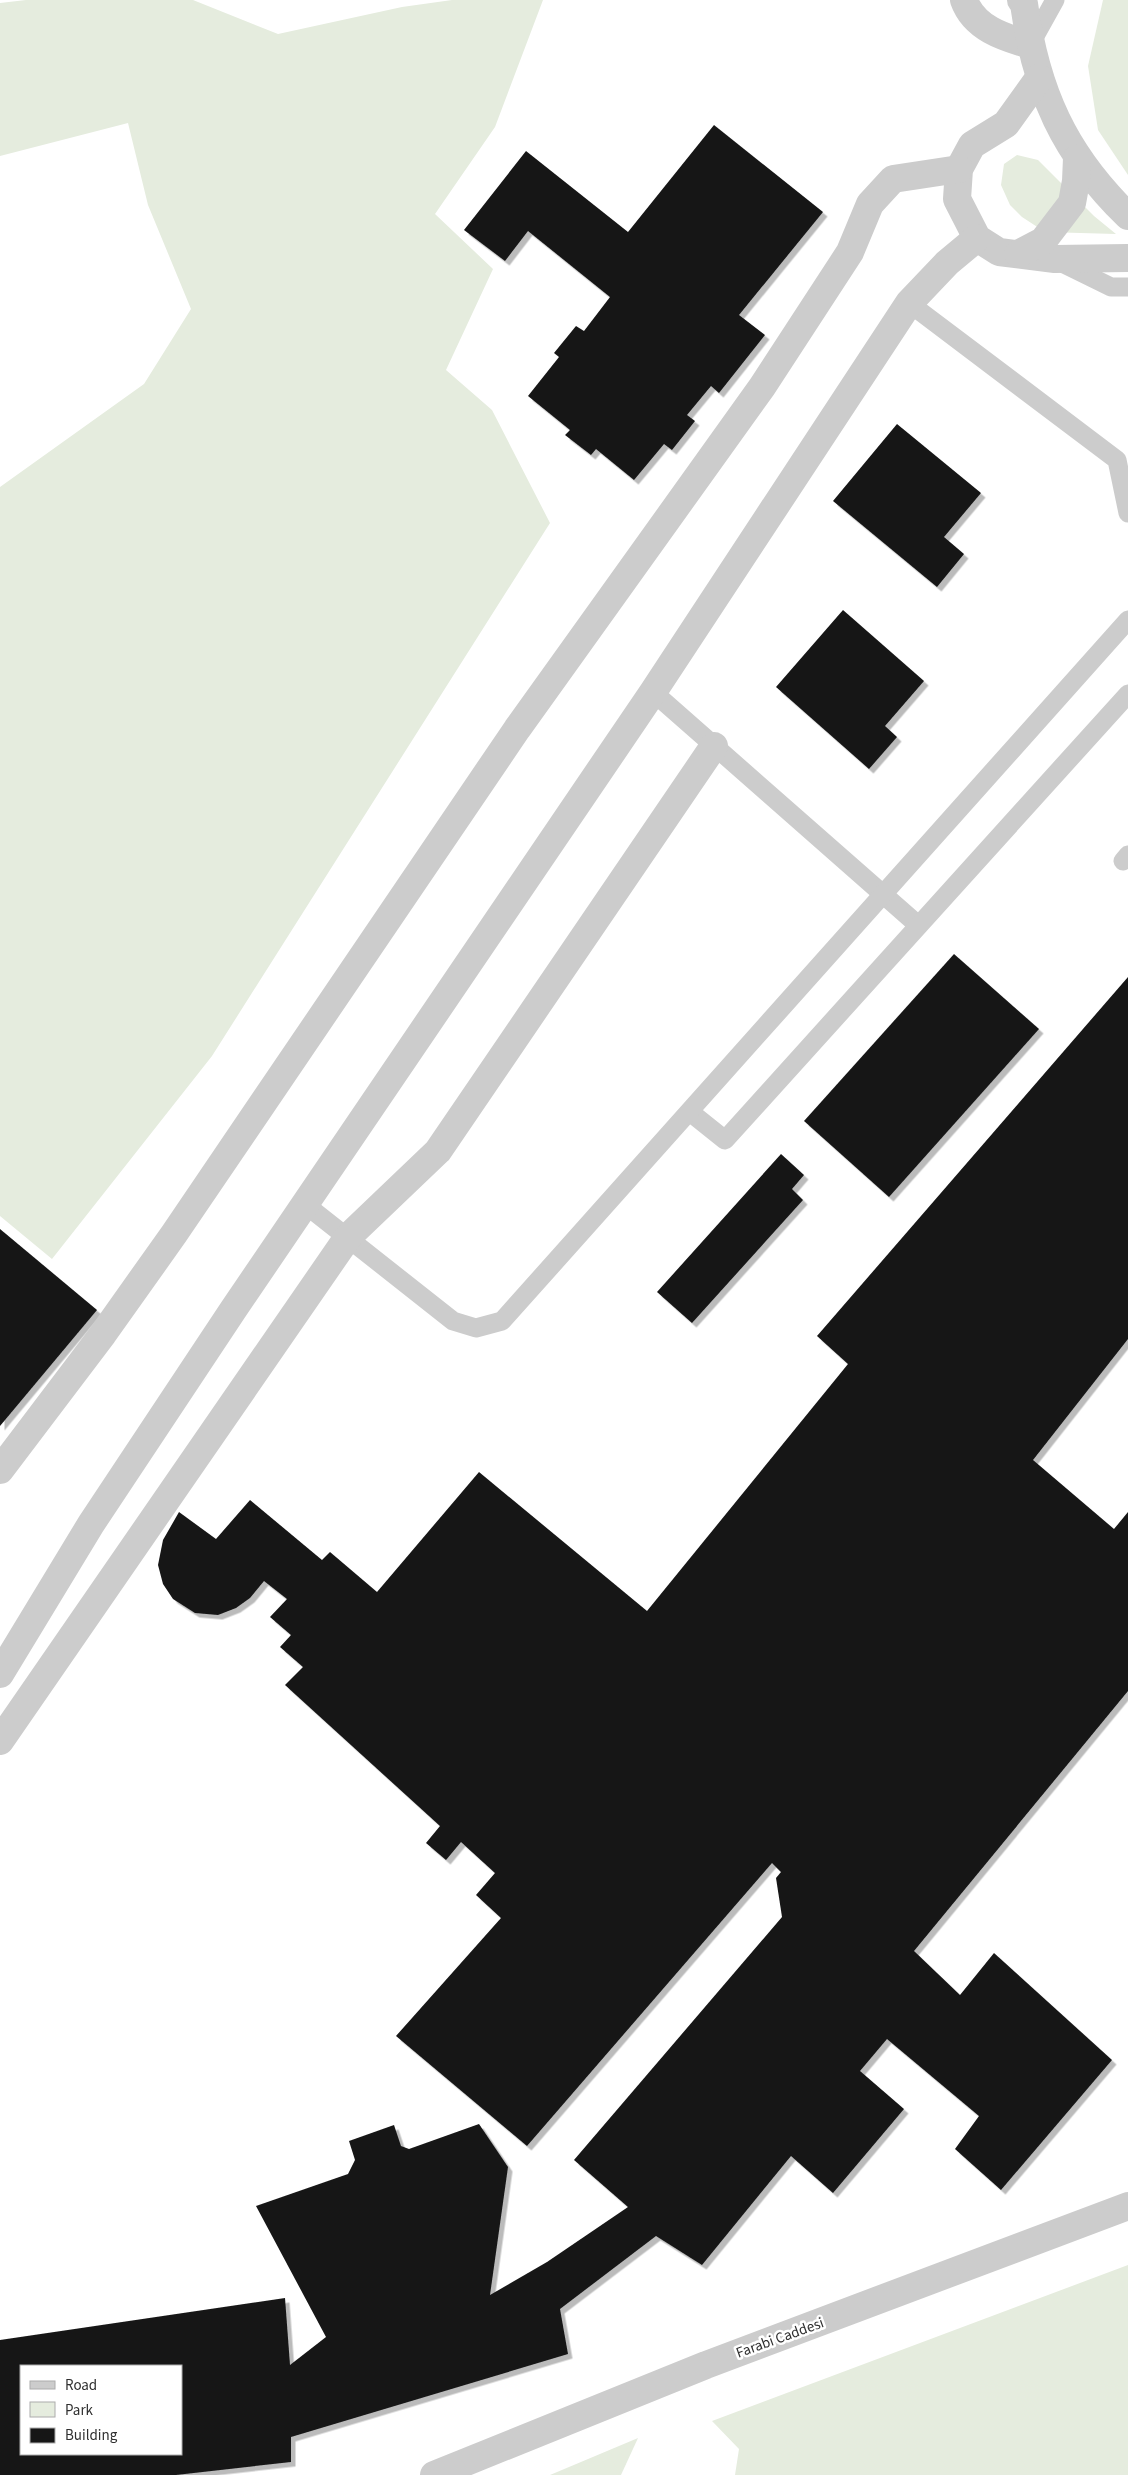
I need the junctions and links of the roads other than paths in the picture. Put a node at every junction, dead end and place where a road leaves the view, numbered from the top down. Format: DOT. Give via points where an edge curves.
graph roads {
  1 [pos="964,0"];
  2 [pos="1021,0"];
  3 [pos="1055,0"];
  4 [pos="1030,44"];
  5 [pos="1039,78"];
  6 [pos="1006,124"];
  7 [pos="1062,133"];
  8 [pos="1077,158"];
  9 [pos="959,169"];
  10 [pos="1128,216"];
  11 [pos="977,238"];
  12 [pos="1018,254"];
  13 [pos="1128,258"];
  14 [pos="1055,259"];
  15 [pos="1128,287"];
  16 [pos="908,303"];
  17 [pos="1128,513"];
  18 [pos="1128,620"];
  19 [pos="653,692"];
  20 [pos="1128,694"];
  21 [pos="714,746"];
  22 [pos="882,894"];
  23 [pos="918,925"];
  24 [pos="690,1112"];
  25 [pos="306,1205"];
  26 [pos="348,1237"];
  27 [pos="0,1470"];
  28 [pos="0,1674"];
  29 [pos="0,1742"];
  30 [pos="1128,2206"];
  31 [pos="434,2475"];
  1 -- 4 [label="street" via="968,12 997,36"];
  2 -- 4 [label="street"];
  3 -- 4 [label="lane"];
  4 -- 5 [label="street"];
  5 -- 6 [label="street"];
  5 -- 7 [label="street"];
  6 -- 7 [label="street" via="1031,121"];
  6 -- 9 [label="street" via="972,144"];
  7 -- 8 [label="street"];
  8 -- 10 [label="street"];
  8 -- 12 [label="street" via="1072,203 1043,241"];
  9 -- 11 [label="street" via="957,200"];
  9 -- 27 [label="street" via="893,179 870,204 850,252 762,387 517,729 174,1234"];
  11 -- 12 [label="street" via="1000,252"];
  11 -- 16 [label="street"];
  12 -- 14 [label="street"];
  13 -- 14 [label="street"];
  14 -- 15 [label="lane" via="1111,288"];
  16 -- 17 [label="lane" via="1117,460"];
  16 -- 19 [label="street"];
  18 -- 22 [label="lane"];
  19 -- 21 [label="lane"];
  19 -- 25 [label="street"];
  20 -- 23 [label="lane"];
  21 -- 22 [label="lane"];
  21 -- 26 [label="street" via="438,1151"];
  22 -- 23 [label="lane"];
  22 -- 24 [label="lane"];
  23 -- 24 [label="lane" via="725,1140"];
  24 -- 26 [label="lane" via="502,1321 476,1328 453,1321"];
  25 -- 26 [label="lane"];
  25 -- 28 [label="street" via="91,1524"];
  26 -- 29 [label="street"];
  30 -- 31 [label="street, Farabi Caddesi" via="706,2365"];
}
